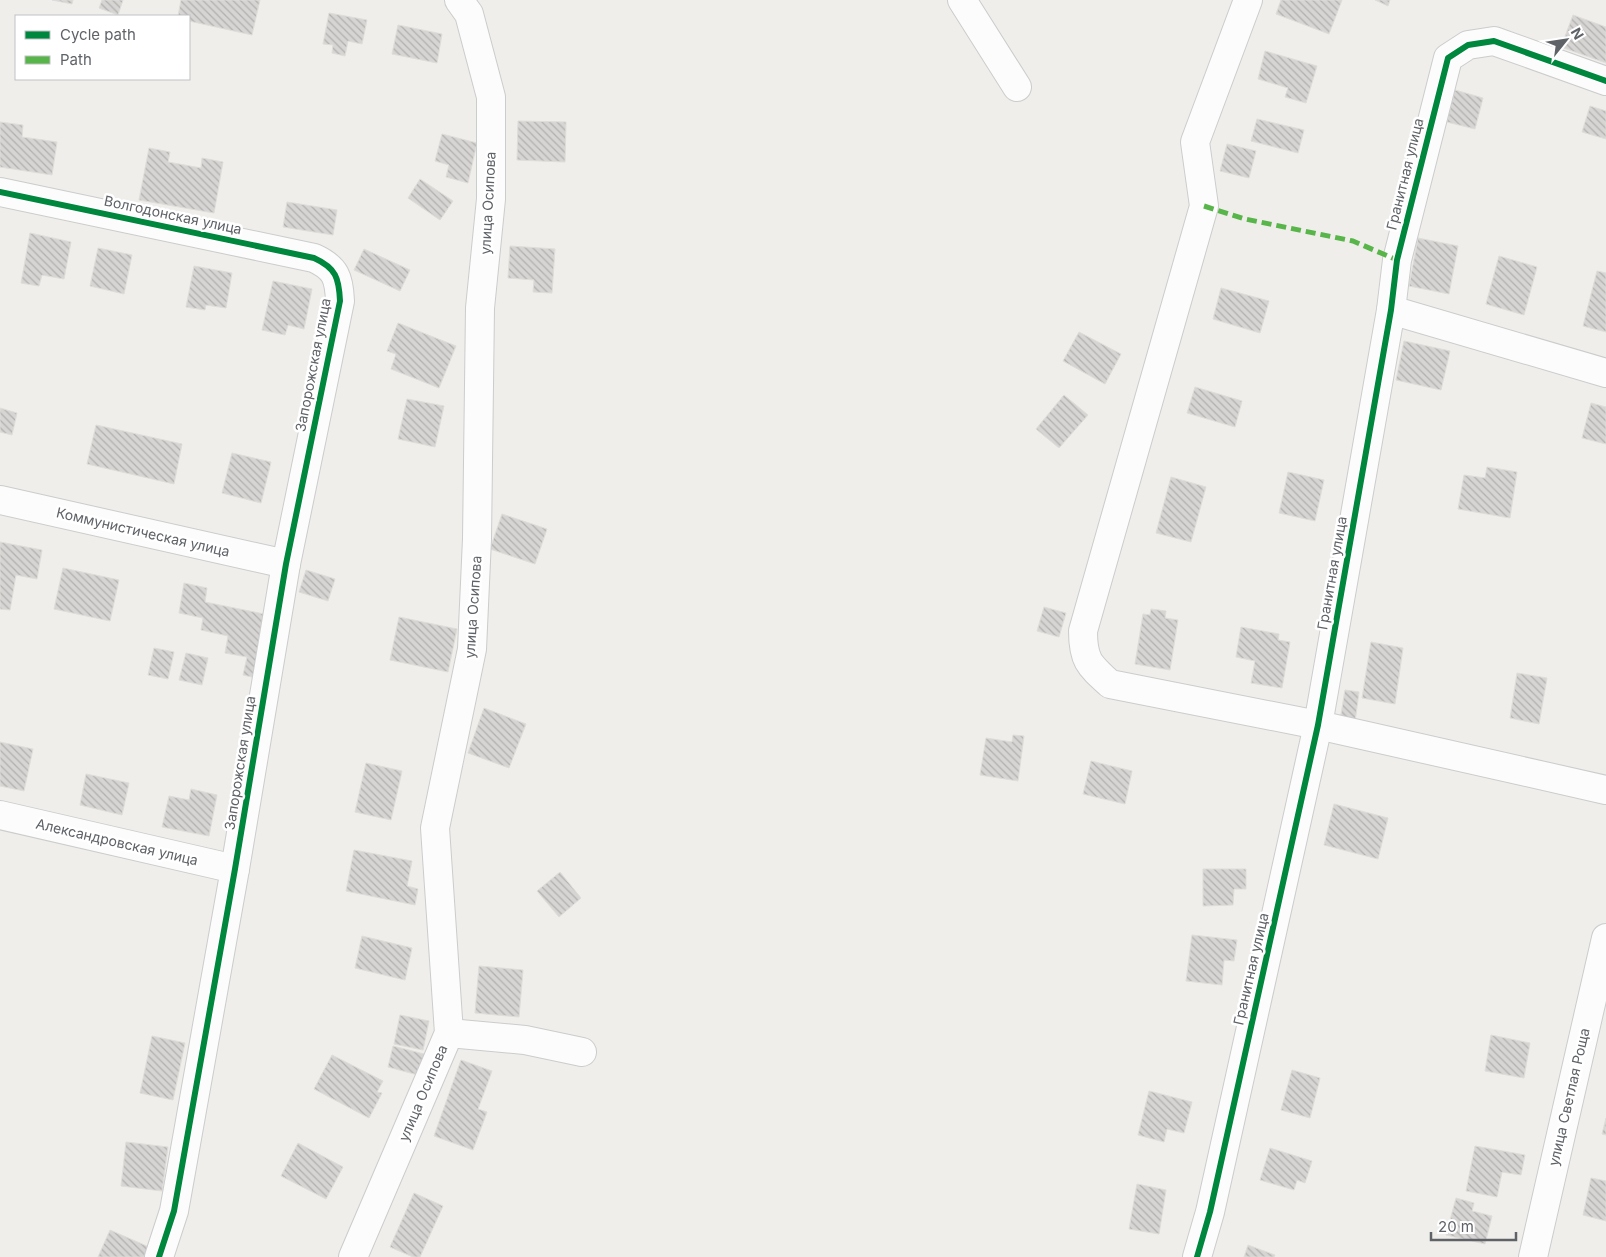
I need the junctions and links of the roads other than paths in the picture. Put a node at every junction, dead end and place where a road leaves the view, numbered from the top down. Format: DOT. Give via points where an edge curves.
graph roads {
  1 [pos="460,0"];
  2 [pos="962,0"];
  3 [pos="1248,0"];
  4 [pos="1606,81"];
  5 [pos="1017,87"];
  6 [pos="0,192"];
  7 [pos="335,273"];
  8 [pos="1391,310"];
  9 [pos="1606,373"];
  10 [pos="0,500"];
  11 [pos="286,564"];
  12 [pos="1318,725"];
  13 [pos="1606,790"];
  14 [pos="0,815"];
  15 [pos="235,869"];
  16 [pos="1606,938"];
  17 [pos="449,1033"];
  18 [pos="582,1052"];
  19 [pos="159,1257"];
  20 [pos="353,1257"];
  21 [pos="1197,1257"];
  22 [pos="1533,1257"];
  1 -- 17 [label="street, улица Осипова" via="469,14 491,97 491,180 480,308 472,649 436,828"];
  2 -- 5 [label="street"];
  3 -- 12 [label="street" via="1195,142 1204,206 1083,631 1083,651 1092,668 1110,684"];
  4 -- 8 [label="street, Гранитная улица" via="1494,41 1468,45 1448,58 1396,260"];
  6 -- 7 [label="street, Волгодонская улица" via="314,258 327,264"];
  7 -- 11 [label="street, Запорожская улица" via="340,301"];
  8 -- 9 [label="street"];
  8 -- 12 [label="street, Гранитная улица"];
  10 -- 11 [label="street, Коммунистическая улица"];
  11 -- 15 [label="street, Запорожская улица"];
  12 -- 13 [label="street"];
  12 -- 21 [label="street, Гранитная улица" via="1210,1212"];
  14 -- 15 [label="street, Александровская улица"];
  15 -- 19 [label="street, Запорожская улица" via="174,1211"];
  16 -- 22 [label="street, улица Светлая Роща"];
  17 -- 18 [label="street" via="525,1040"];
  17 -- 20 [label="street, улица Осипова"];
}
